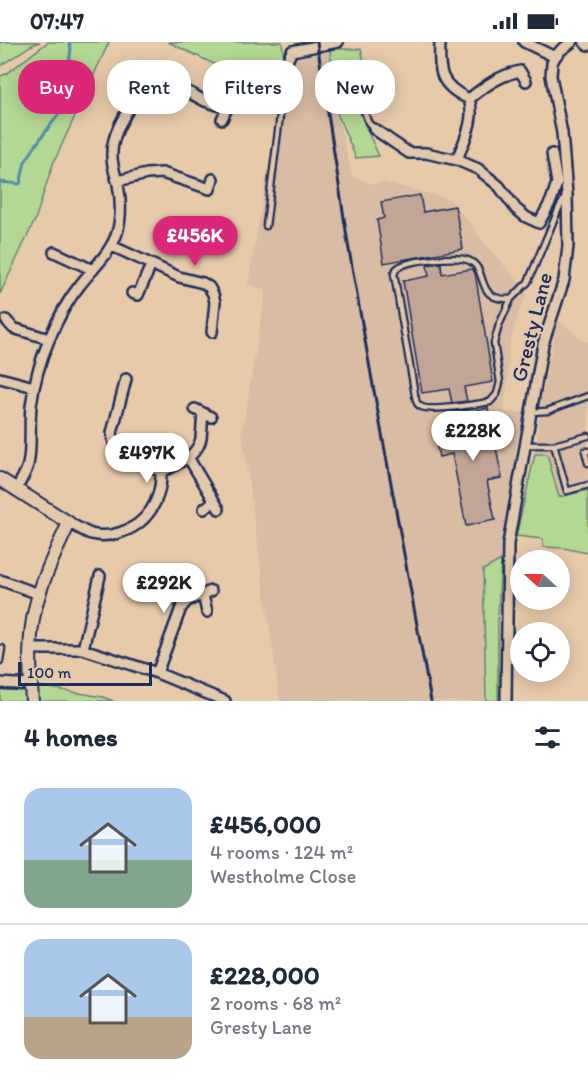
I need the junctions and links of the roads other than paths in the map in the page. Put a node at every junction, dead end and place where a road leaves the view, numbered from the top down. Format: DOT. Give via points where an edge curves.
graph roads {
  1 [pos="338,42"];
  2 [pos="440,42"];
  3 [pos="524,42"];
  4 [pos="572,42"];
  5 [pos="555,57"];
  6 [pos="288,60"];
  7 [pos="526,81"];
  8 [pos="469,99"];
  9 [pos="280,114"];
  10 [pos="365,114"];
  11 [pos="222,119"];
  12 [pos="374,129"];
  13 [pos="552,154"];
  14 [pos="457,160"];
  15 [pos="117,181"];
  16 [pos="210,188"];
  17 [pos="567,194"];
  18 [pos="266,226"];
  19 [pos="112,246"];
  20 [pos="54,252"];
  21 [pos="151,266"];
  22 [pos="93,270"];
  23 [pos="138,295"];
  24 [pos="512,299"];
  25 [pos="10,328"];
  26 [pos="212,332"];
  27 [pos="49,339"];
  28 [pos="0,378"];
  29 [pos="126,379"];
  30 [pos="34,387"];
  31 [pos="588,396"];
  32 [pos="531,412"];
  33 [pos="203,413"];
  34 [pos="588,436"];
  35 [pos="525,444"];
  36 [pos="554,445"];
  37 [pos="588,451"];
  38 [pos="188,457"];
  39 [pos="588,463"];
  40 [pos="161,472"];
  41 [pos="0,479"];
  42 [pos="588,485"];
  43 [pos="16,490"];
  44 [pos="204,509"];
  45 [pos="69,523"];
  46 [pos="100,576"];
  47 [pos="0,580"];
  48 [pos="39,594"];
  49 [pos="207,612"];
  50 [pos="2,648"];
  51 [pos="84,649"];
  52 [pos="30,650"];
  53 [pos="0,662"];
  54 [pos="157,673"];
  55 [pos="211,682"];
  56 [pos="0,683"];
  57 [pos="30,685"];
  58 [pos="207,694"];
  59 [pos="32,701"];
  60 [pos="225,701"];
  61 [pos="506,701"];
  1 -- 6 [label="street" via="292,51"];
  2 -- 8 [label="street" via="441,74 448,86"];
  3 -- 5 [label="street"];
  4 -- 5 [label="street"];
  5 -- 17 [label="street, Gresty Lane" via="551,76 562,133"];
  7 -- 8 [label="street" via="520,71 508,73"];
  8 -- 14 [label="street" via="471,121"];
  9 -- 18 [label="lane"];
  10 -- 12 [label="lane"];
  11 -- 15 [label="street" via="229,104 205,101 160,77 149,78 115,135 112,160"];
  12 -- 14 [label="street" via="409,153"];
  13 -- 14 [label="street" via="556,183 540,223 516,209 499,186 478,169"];
  15 -- 16 [label="street" via="162,173"];
  15 -- 19 [label="street" via="120,216"];
  17 -- 24 [label="lane" via="528,282"];
  17 -- 32 [label="street, Gresty Lane" via="564,280 543,344"];
  19 -- 21 [label="street"];
  19 -- 22 [label="street"];
  20 -- 22 [label="street"];
  21 -- 23 [label="street"];
  21 -- 26 [label="street" via="209,287 215,302"];
  22 -- 27 [label="street" via="72,297"];
  24 -- 24 [label="lane" via="491,295 470,261 443,258 407,264 396,270 419,406 450,408 490,402 500,382 494,343 498,325"];
  25 -- 27 [label="street"];
  27 -- 30 [label="street"];
  28 -- 30 [label="street"];
  29 -- 40 [label="street" via="112,433 114,443 122,452"];
  30 -- 43 [label="street" via="28,465"];
  31 -- 32 [label="lane" via="547,411"];
  32 -- 35 [label="street, Gresty Lane"];
  33 -- 38 [label="street" via="200,442"];
  34 -- 36 [label="lane"];
  35 -- 36 [label="lane"];
  35 -- 61 [label="street, Gresty Lane" via="508,544"];
  36 -- 42 [label="lane" via="567,491"];
  37 -- 39 [label="lane"];
  38 -- 40 [label="street"];
  38 -- 44 [label="street" via="216,505"];
  40 -- 45 [label="street" via="154,506 129,530 98,535"];
  41 -- 43 [label="street"];
  43 -- 45 [label="street"];
  45 -- 48 [label="street"];
  46 -- 51 [label="street"];
  47 -- 48 [label="street"];
  48 -- 52 [label="street"];
  49 -- 54 [label="street" via="207,593 187,601"];
  50 -- 53 [label="lane"];
  51 -- 52 [label="street"];
  51 -- 54 [label="street"];
  52 -- 57 [label="street"];
  54 -- 58 [label="street"];
  55 -- 58 [label="street"];
  56 -- 57 [label="street"];
  57 -- 59 [label="street"];
  58 -- 60 [label="street"];
}
